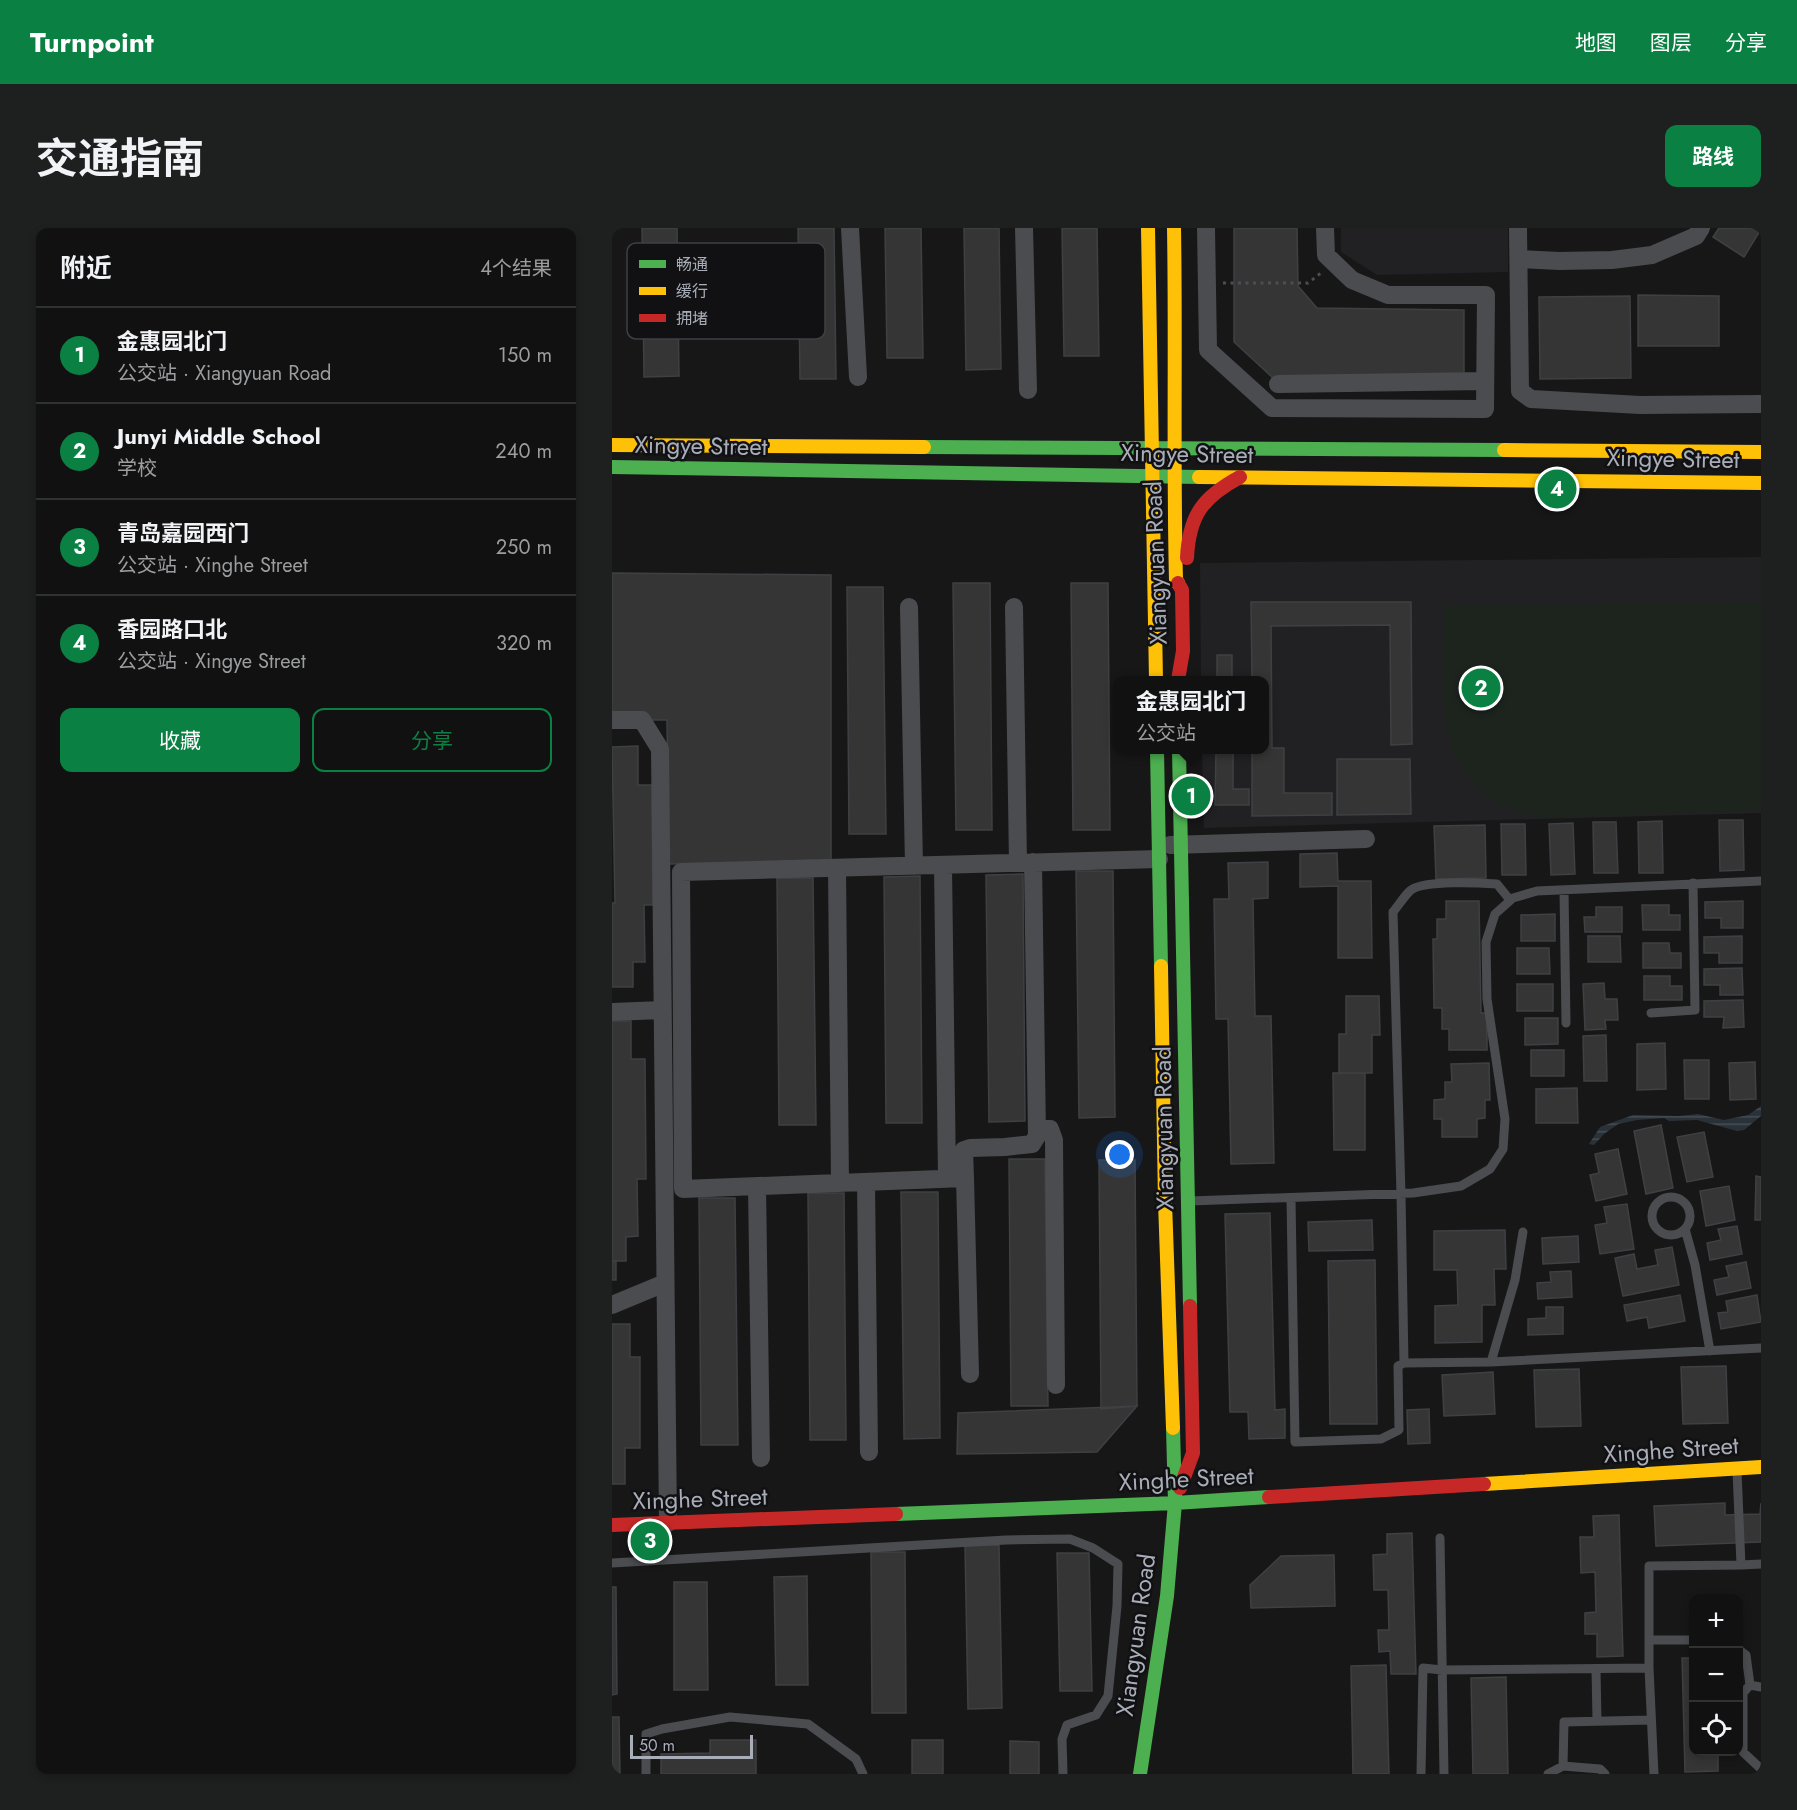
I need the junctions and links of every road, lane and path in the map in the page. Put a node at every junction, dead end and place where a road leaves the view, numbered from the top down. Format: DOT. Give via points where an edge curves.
graph roads {
  1 [pos="850,228"];
  2 [pos="1024,228"];
  3 [pos="1148,228"];
  4 [pos="1174,228"];
  5 [pos="1206,228"];
  6 [pos="1325,228"];
  7 [pos="1518,228"];
  8 [pos="1701,228"];
  9 [pos="1519,259"];
  10 [pos="1335,264"];
  11 [pos="1207,283"];
  12 [pos="858,377"];
  13 [pos="1485,381"];
  14 [pos="1278,384"];
  15 [pos="1028,390"];
  16 [pos="1761,404"];
  17 [pos="612,445"];
  18 [pos="1152,447"];
  19 [pos="1175,448"];
  20 [pos="1761,452"];
  21 [pos="612,467"];
  22 [pos="1152,476"];
  23 [pos="1174,477"];
  24 [pos="1240,477"];
  25 [pos="1761,483"];
  26 [pos="1182,591"];
  27 [pos="909,607"];
  28 [pos="1014,607"];
  29 [pos="1156,676"];
  30 [pos="1179,676"];
  31 [pos="612,720"];
  32 [pos="1157,754"];
  33 [pos="1179,754"];
  34 [pos="1366,839"];
  35 [pos="1181,845"];
  36 [pos="1159,852"];
  37 [pos="1026,863"];
  38 [pos="943,865"];
  39 [pos="914,866"];
  40 [pos="837,868"];
  41 [pos="1761,881"];
  42 [pos="1693,884"];
  43 [pos="1564,890"];
  44 [pos="1510,900"];
  45 [pos="662,1010"];
  46 [pos="612,1012"];
  47 [pos="1651,1013"];
  48 [pos="1566,1023"];
  49 [pos="1037,1129"];
  50 [pos="946,1178"];
  51 [pos="965,1178"];
  52 [pos="866,1182"];
  53 [pos="840,1183"];
  54 [pos="757,1186"];
  55 [pos="1401,1194"];
  56 [pos="1292,1198"];
  57 [pos="1165,1202"];
  58 [pos="1685,1229"];
  59 [pos="1523,1232"];
  60 [pos="665,1283"];
  61 [pos="612,1305"];
  62 [pos="1761,1348"];
  63 [pos="1710,1351"];
  64 [pos="1491,1362"];
  65 [pos="1404,1363"];
  66 [pos="970,1374"];
  67 [pos="1056,1384"];
  68 [pos="869,1452"];
  69 [pos="761,1458"];
  70 [pos="1761,1467"];
  71 [pos="1737,1468"];
  72 [pos="1175,1503"];
  73 [pos="668,1523"];
  74 [pos="612,1525"];
  75 [pos="1440,1538"];
  76 [pos="612,1563"];
  77 [pos="1761,1564"];
  78 [pos="1741,1565"];
  79 [pos="1649,1640"];
  80 [pos="1689,1640"];
  81 [pos="1743,1653"];
  82 [pos="1648,1668"];
  83 [pos="1596,1669"];
  84 [pos="1442,1670"];
  85 [pos="1750,1685"];
  86 [pos="1761,1687"];
  87 [pos="1651,1720"];
  88 [pos="1597,1721"];
  89 [pos="1563,1766"];
  90 [pos="1761,1769"];
  91 [pos="646,1774"];
  92 [pos="864,1774"];
  93 [pos="1063,1774"];
  94 [pos="1140,1774"];
  95 [pos="1421,1774"];
  96 [pos="1444,1774"];
  97 [pos="1548,1774"];
  98 [pos="1605,1774"];
  99 [pos="1654,1774"];
  1 -- 12 [label="street"];
  2 -- 15 [label="street"];
  3 -- 18 [label="street, Xiangyuan Road"];
  4 -- 19 [label="street, Xiangyuan Road"];
  5 -- 11 [label="street"];
  6 -- 10 [label="street" via="1326,255"];
  7 -- 9 [label="street"];
  8 -- 9 [label="street" via="1696,236 1652,255 1612,260"];
  9 -- 16 [label="street" via="1521,391 1531,399 1640,405"];
  10 -- 11 [label="path" via="1308,283"];
  10 -- 13 [label="street" via="1352,280 1388,295 1486,295"];
  11 -- 13 [label="street" via="1208,350 1272,408 1485,409"];
  13 -- 14 [label="street"];
  17 -- 18 [label="street, Xingye Street"];
  18 -- 19 [label="street, Xingye Street"];
  18 -- 22 [label="street, Xiangyuan Road"];
  19 -- 20 [label="street, Xingye Street"];
  19 -- 23 [label="street, Xiangyuan Road"];
  21 -- 22 [label="street, Xingye Street"];
  22 -- 23 [label="street, Xingye Street"];
  22 -- 29 [label="street, Xiangyuan Road"];
  23 -- 24 [label="street, Xingye Street"];
  23 -- 26 [label="street, Xiangyuan Road" via="1176,580"];
  24 -- 25 [label="street, Xingye Street"];
  24 -- 26 [label="street" via="1219,488 1196,512 1186,542 1187,578"];
  26 -- 30 [label="street, Xiangyuan Road" via="1183,651"];
  27 -- 39 [label="street"];
  28 -- 37 [label="street"];
  31 -- 45 [label="street" via="642,720 660,749"];
  32 -- 36 [label="street, Xiangyuan Road"];
  33 -- 35 [label="street, Xiangyuan Road"];
  34 -- 35 [label="street"];
  35 -- 36 [label="street"];
  35 -- 72 [label="street, Xiangyuan Road" via="1193,1453"];
  36 -- 37 [label="street"];
  36 -- 57 [label="street, Xiangyuan Road"];
  37 -- 38 [label="street"];
  37 -- 49 [label="street"];
  38 -- 39 [label="street"];
  38 -- 50 [label="street"];
  39 -- 40 [label="street"];
  40 -- 53 [label="street"];
  40 -- 54 [label="street" via="681,872 683,1189"];
  41 -- 42 [label="lane"];
  42 -- 43 [label="lane"];
  42 -- 47 [label="lane" via="1695,1010"];
  43 -- 44 [label="lane" via="1537,891"];
  43 -- 48 [label="lane"];
  44 -- 55 [label="lane" via="1495,915 1486,942 1487,999 1505,1119 1503,1149 1490,1169 1461,1186"];
  44 -- 55 [label="lane" via="1497,884 1432,884 1413,889 1393,912"];
  45 -- 46 [label="street"];
  45 -- 60 [label="street"];
  49 -- 51 [label="street" via="1032,1144 964,1150"];
  49 -- 67 [label="street" via="1050,1129 1054,1140"];
  50 -- 51 [label="street"];
  50 -- 52 [label="street"];
  51 -- 66 [label="street"];
  52 -- 53 [label="street"];
  52 -- 68 [label="street"];
  53 -- 54 [label="street"];
  54 -- 69 [label="street"];
  55 -- 56 [label="lane"];
  55 -- 65 [label="lane"];
  56 -- 57 [label="lane"];
  56 -- 65 [label="lane" via="1295,1442 1381,1439 1399,1430 1398,1366"];
  57 -- 72 [label="street, Xiangyuan Road"];
  58 -- 58 [label="lane" via="1690,1212 1683,1201 1666,1197 1655,1205 1652,1217 1657,1229 1668,1235"];
  58 -- 63 [label="lane"];
  59 -- 64 [label="lane" via="1515,1280"];
  60 -- 61 [label="street"];
  60 -- 73 [label="street"];
  62 -- 63 [label="lane"];
  63 -- 64 [label="lane"];
  64 -- 65 [label="lane"];
  70 -- 71 [label="street, Xinghe Street"];
  71 -- 72 [label="street, Xinghe Street"];
  71 -- 78 [label="lane"];
  72 -- 73 [label="street, Xinghe Street"];
  72 -- 94 [label="street, Xiangyuan Road" via="1167,1596"];
  73 -- 74 [label="street, Xinghe Street"];
  75 -- 84 [label="lane"];
  76 -- 93 [label="lane" via="1006,1540 1070,1539 1093,1548 1118,1564 1108,1696 1096,1714 1067,1725 1062,1739"];
  77 -- 78 [label="lane"];
  78 -- 79 [label="lane" via="1649,1566"];
  79 -- 80 [label="lane"];
  79 -- 82 [label="lane"];
  81 -- 85 [label="lane"];
  82 -- 83 [label="lane"];
  82 -- 87 [label="lane"];
  83 -- 84 [label="lane"];
  83 -- 88 [label="lane"];
  84 -- 95 [label="lane" via="1423,1668"];
  84 -- 96 [label="lane"];
  85 -- 86 [label="lane"];
  85 -- 90 [label="lane" via="1743,1694 1743,1752"];
  87 -- 88 [label="lane"];
  87 -- 99 [label="lane"];
  88 -- 89 [label="lane" via="1564,1722"];
  89 -- 97 [label="lane"];
  89 -- 98 [label="lane" via="1600,1769"];
  91 -- 92 [label="lane" via="646,1734 730,1717 808,1724 856,1759"];
}
